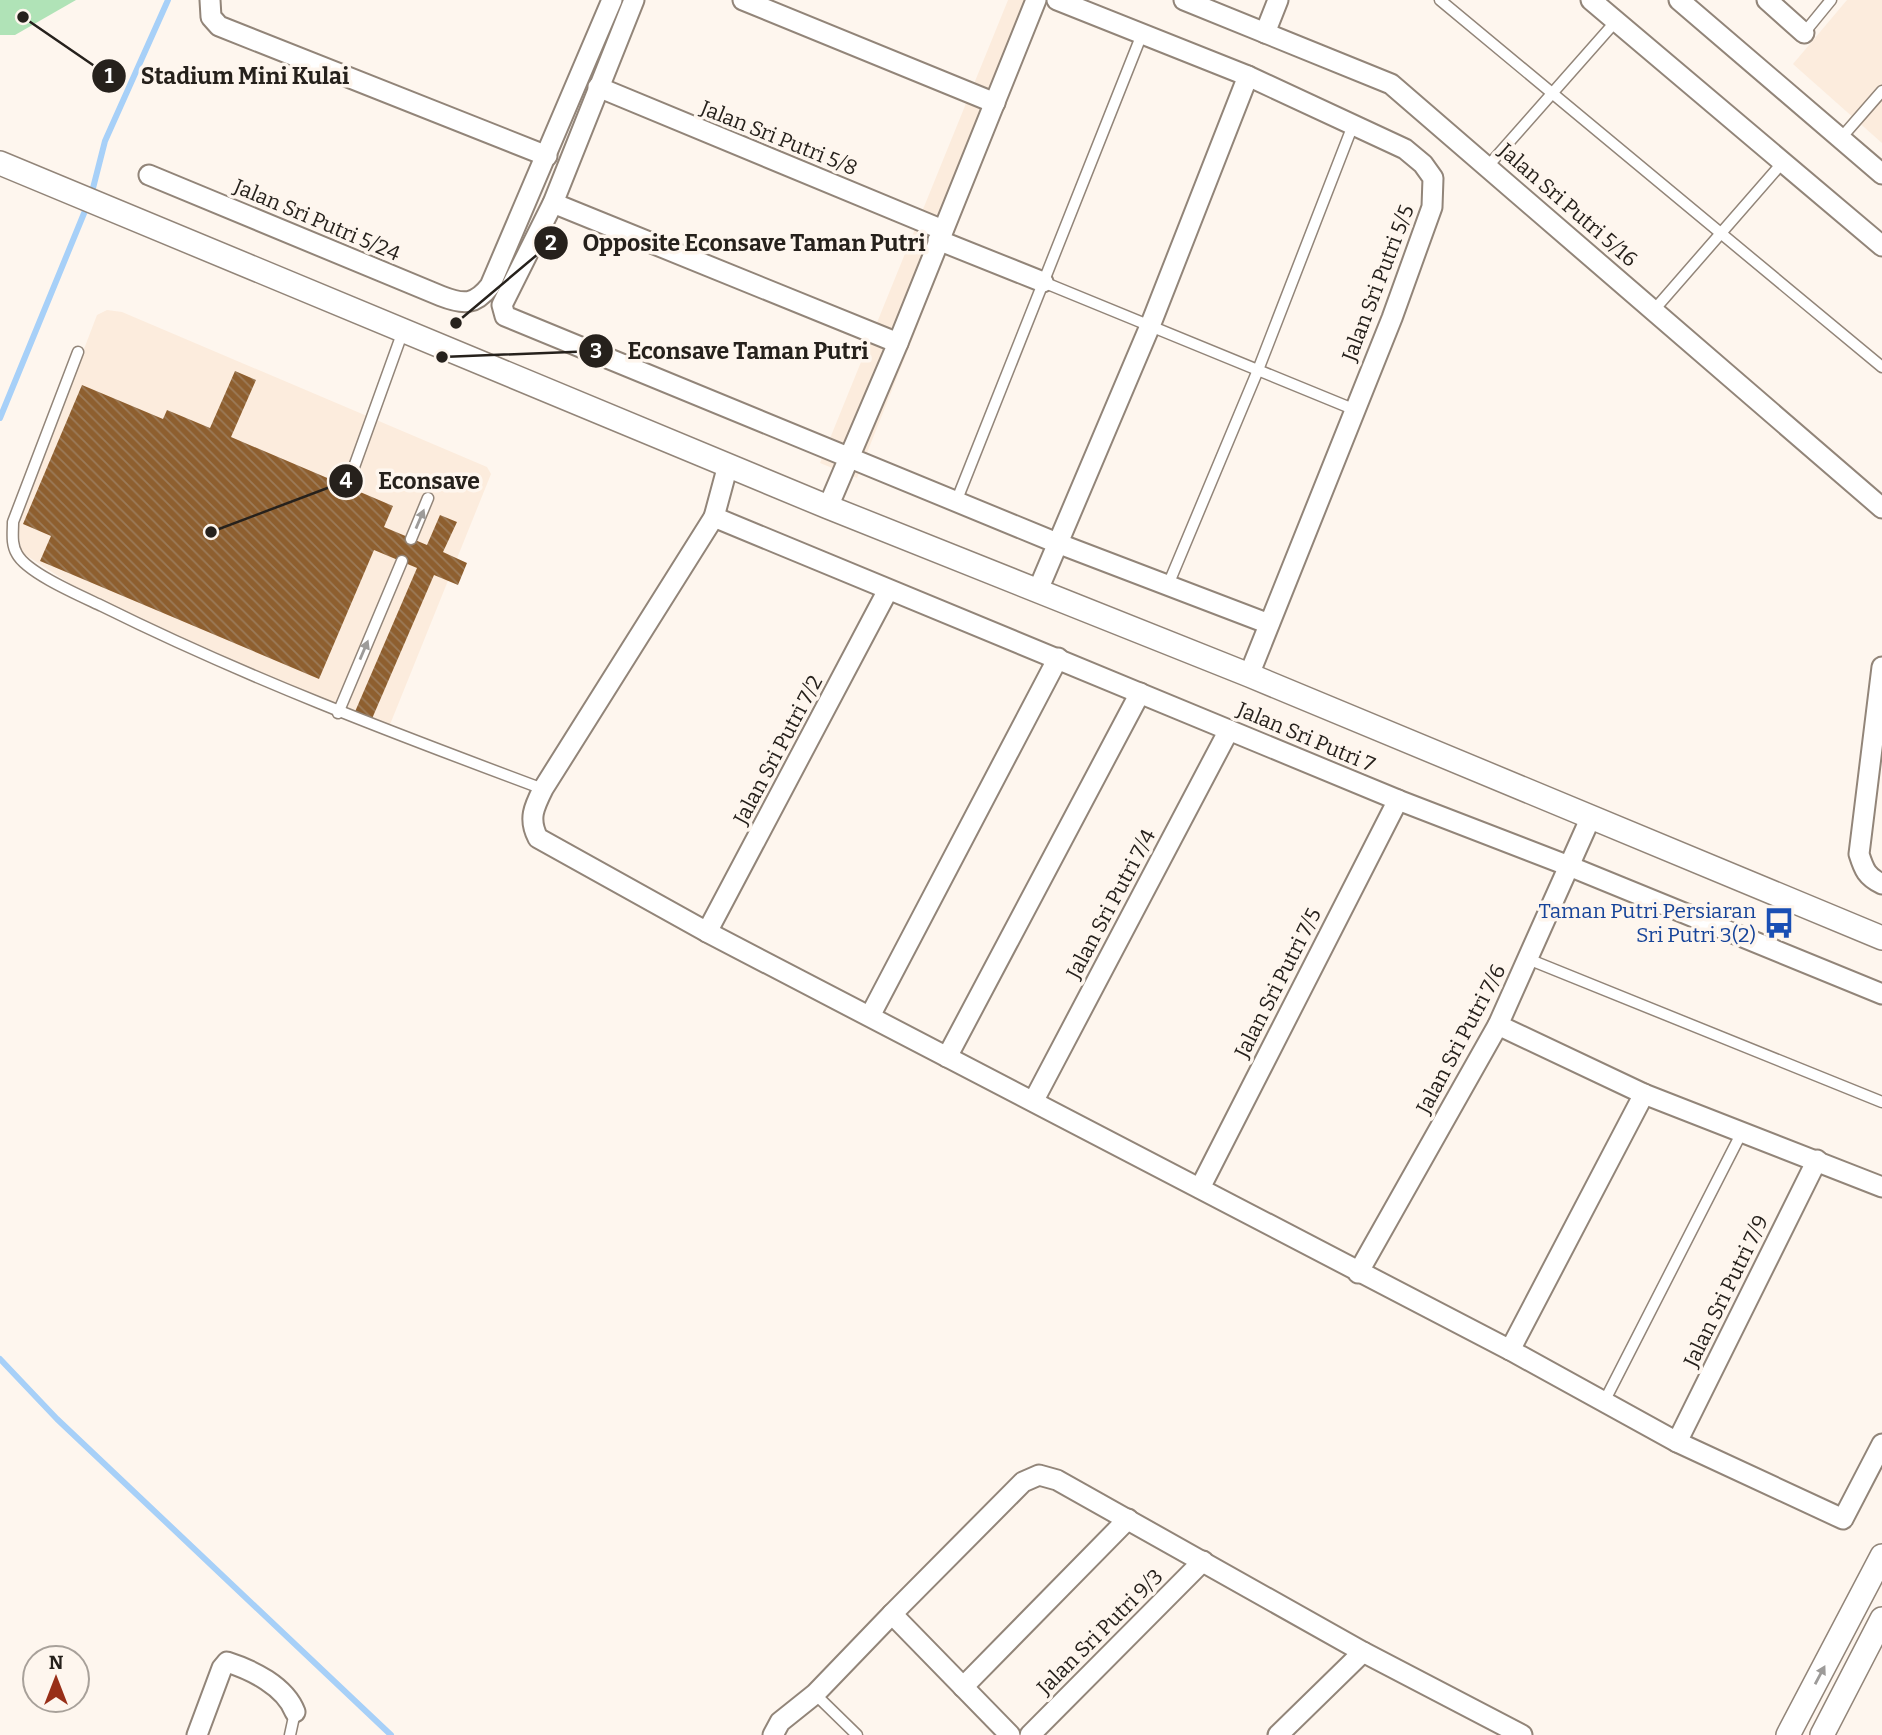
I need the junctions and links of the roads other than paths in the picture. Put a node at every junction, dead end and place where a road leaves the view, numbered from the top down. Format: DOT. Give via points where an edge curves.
graph roads {
  1 [pos="210,0"];
  2 [pos="634,0"];
  3 [pos="743,0"];
  4 [pos="1036,0"];
  5 [pos="1057,0"];
  6 [pos="1184,0"];
  7 [pos="1278,0"];
  8 [pos="1440,0"];
  9 [pos="1591,0"];
  10 [pos="1679,0"];
  11 [pos="1767,0"];
  12 [pos="1831,0"];
  13 [pos="609,1"];
  14 [pos="1616,20"];
  15 [pos="1265,33"];
  16 [pos="1804,33"];
  17 [pos="1142,34"];
  18 [pos="1248,76"];
  19 [pos="598,87"];
  20 [pos="1882,91"];
  21 [pos="1551,93"];
  22 [pos="995,103"];
  23 [pos="1353,125"];
  24 [pos="1841,138"];
  25 [pos="547,156"];
  26 [pos="1783,162"];
  27 [pos="0,163"];
  28 [pos="1488,166"];
  29 [pos="1882,174"];
  30 [pos="149,175"];
  31 [pos="553,203"];
  32 [pos="1721,233"];
  33 [pos="940,235"];
  34 [pos="1882,246"];
  35 [pos="1043,282"];
  36 [pos="1654,310"];
  37 [pos="1150,326"];
  38 [pos="403,331"];
  39 [pos="898,343"];
  40 [pos="78,352"];
  41 [pos="1882,367"];
  42 [pos="1258,370"];
  43 [pos="1353,409"];
  44 [pos="848,458"];
  45 [pos="729,465"];
  46 [pos="354,467"];
  47 [pos="428,498"];
  48 [pos="956,502"];
  49 [pos="828,507"];
  50 [pos="1882,508"];
  51 [pos="714,517"];
  52 [pos="411,539"];
  53 [pos="1057,543"];
  54 [pos="402,561"];
  55 [pos="1168,585"];
  56 [pos="888,590"];
  57 [pos="1038,590"];
  58 [pos="1269,624"];
  59 [pos="1058,658"];
  60 [pos="1882,667"];
  61 [pos="1249,675"];
  62 [pos="1140,694"];
  63 [pos="338,713"];
  64 [pos="1229,730"];
  65 [pos="542,789"];
  66 [pos="1398,800"];
  67 [pos="1590,819"];
  68 [pos="1569,866"];
  69 [pos="1882,884"];
  70 [pos="707,932"];
  71 [pos="1882,938"];
  72 [pos="1528,959"];
  73 [pos="1882,994"];
  74 [pos="870,1016"];
  75 [pos="1498,1025"];
  76 [pos="947,1057"];
  77 [pos="1644,1094"];
  78 [pos="1034,1100"];
  79 [pos="1882,1102"];
  80 [pos="1742,1132"];
  81 [pos="1817,1160"];
  82 [pos="1882,1187"];
  83 [pos="1200,1188"];
  84 [pos="1358,1273"];
  85 [pos="1510,1350"];
  86 [pos="1604,1402"];
  87 [pos="1677,1442"];
  88 [pos="1882,1444"];
  89 [pos="1128,1519"];
  90 [pos="1882,1556"];
  91 [pos="1203,1561"];
  92 [pos="892,1614"];
  93 [pos="1882,1619"];
  94 [pos="1363,1652"];
  95 [pos="963,1687"];
  96 [pos="815,1694"];
  97 [pos="295,1712"];
  98 [pos="1282,1730"];
  99 [pos="197,1735"];
  100 [pos="290,1735"];
  101 [pos="773,1735"];
  102 [pos="857,1735"];
  103 [pos="1010,1735"];
  104 [pos="1030,1735"];
  105 [pos="1305,1735"];
  106 [pos="1522,1735"];
  107 [pos="1788,1735"];
  108 [pos="1822,1735"];
  1 -- 25 [label="street" via="211,18 219,26"];
  2 -- 19 [label="street"];
  3 -- 22 [label="street"];
  4 -- 22 [label="street"];
  5 -- 17 [label="street, Jalan Sri Putri 5/5"];
  6 -- 15 [label="street, Jalan Sri Putri 5/16"];
  7 -- 15 [label="street"];
  8 -- 21 [label="lane"];
  9 -- 14 [label="street"];
  10 -- 24 [label="street"];
  11 -- 16 [label="street"];
  12 -- 16 [label="lane"];
  13 -- 25 [label="street"];
  14 -- 21 [label="lane"];
  14 -- 26 [label="street"];
  15 -- 28 [label="street, Jalan Sri Putri 5/16" via="1391,84"];
  17 -- 18 [label="street, Jalan Sri Putri 5/5"];
  17 -- 35 [label="lane"];
  18 -- 23 [label="street, Jalan Sri Putri 5/5"];
  18 -- 37 [label="street"];
  19 -- 31 [label="street"];
  19 -- 33 [label="street, Jalan Sri Putri 5/8"];
  20 -- 24 [label="lane"];
  21 -- 28 [label="lane"];
  21 -- 32 [label="lane"];
  22 -- 33 [label="street"];
  23 -- 42 [label="lane"];
  23 -- 43 [label="street, Jalan Sri Putri 5/5" via="1405,149 1433,178 1434,191 1391,318"];
  24 -- 29 [label="street"];
  25 -- 30 [label="street, Jalan Sri Putri 5/24" via="491,286 468,304"];
  26 -- 32 [label="lane"];
  26 -- 34 [label="street"];
  27 -- 38 [label="street"];
  28 -- 36 [label="street, Jalan Sri Putri 5/16"];
  31 -- 39 [label="street"];
  31 -- 44 [label="street" via="502,305 505,316"];
  32 -- 36 [label="lane"];
  32 -- 41 [label="lane"];
  33 -- 35 [label="street, Jalan Sri Putri 5/8"];
  33 -- 39 [label="street"];
  35 -- 37 [label="lane"];
  35 -- 48 [label="lane"];
  36 -- 50 [label="street, Jalan Sri Putri 5/16"];
  37 -- 42 [label="lane"];
  37 -- 53 [label="street"];
  38 -- 45 [label="street"];
  38 -- 46 [label="lane"];
  39 -- 44 [label="street"];
  40 -- 63 [label="lane" via="13,522 17,554 72,591 189,649"];
  42 -- 43 [label="lane"];
  42 -- 55 [label="lane"];
  43 -- 58 [label="street, Jalan Sri Putri 5/5"];
  44 -- 48 [label="street"];
  44 -- 49 [label="street"];
  45 -- 49 [label="street"];
  45 -- 51 [label="street"];
  52 -- 47 [label="lane, one-way"];
  48 -- 53 [label="street"];
  49 -- 57 [label="street"];
  51 -- 56 [label="street, Jalan Sri Putri 7"];
  51 -- 65 [label="street"];
  53 -- 55 [label="street"];
  53 -- 57 [label="street"];
  63 -- 54 [label="lane, one-way"];
  55 -- 58 [label="street"];
  56 -- 59 [label="street, Jalan Sri Putri 7"];
  56 -- 70 [label="street, Jalan Sri Putri 7/2"];
  57 -- 61 [label="street"];
  58 -- 61 [label="street, Jalan Sri Putri 5/5"];
  59 -- 62 [label="street, Jalan Sri Putri 7"];
  59 -- 74 [label="street"];
  60 -- 69 [label="street" via="1859,854 1871,879"];
  61 -- 67 [label="street"];
  62 -- 64 [label="street, Jalan Sri Putri 7"];
  62 -- 76 [label="street"];
  63 -- 65 [label="lane"];
  64 -- 66 [label="street, Jalan Sri Putri 7"];
  64 -- 78 [label="street, Jalan Sri Putri 7/4"];
  65 -- 70 [label="street" via="532,812 538,838"];
  66 -- 68 [label="street, Jalan Sri Putri 7"];
  66 -- 83 [label="street, Jalan Sri Putri 7/5"];
  67 -- 68 [label="street, Jalan Sri Putri 7/6"];
  67 -- 71 [label="street"];
  68 -- 72 [label="street, Jalan Sri Putri 7/6"];
  68 -- 73 [label="street, Jalan Sri Putri 7"];
  70 -- 74 [label="street"];
  72 -- 75 [label="street, Jalan Sri Putri 7/6"];
  72 -- 79 [label="lane"];
  74 -- 76 [label="street"];
  75 -- 77 [label="street"];
  75 -- 84 [label="street, Jalan Sri Putri 7/6"];
  76 -- 78 [label="street"];
  77 -- 80 [label="street"];
  77 -- 85 [label="street"];
  78 -- 83 [label="street"];
  80 -- 81 [label="street"];
  80 -- 86 [label="lane"];
  81 -- 82 [label="street"];
  81 -- 87 [label="street, Jalan Sri Putri 7/9"];
  83 -- 84 [label="street"];
  84 -- 85 [label="street"];
  85 -- 86 [label="street"];
  86 -- 87 [label="street"];
  87 -- 88 [label="street" via="1843,1519"];
  89 -- 91 [label="street"];
  89 -- 92 [label="street" via="1039,1475 1023,1482"];
  89 -- 95 [label="street"];
  107 -- 90 [label="street, one-way"];
  91 -- 94 [label="street"];
  91 -- 104 [label="street, Jalan Sri Putri 9/3"];
  92 -- 95 [label="street"];
  92 -- 96 [label="street"];
  93 -- 108 [label="street"];
  94 -- 98 [label="street"];
  94 -- 106 [label="street"];
  95 -- 103 [label="street"];
  96 -- 101 [label="street" via="780,1722"];
  96 -- 102 [label="lane"];
  97 -- 99 [label="street" via="284,1695 266,1681 228,1662"];
  97 -- 100 [label="lane"];
  98 -- 105 [label="street"];
}
